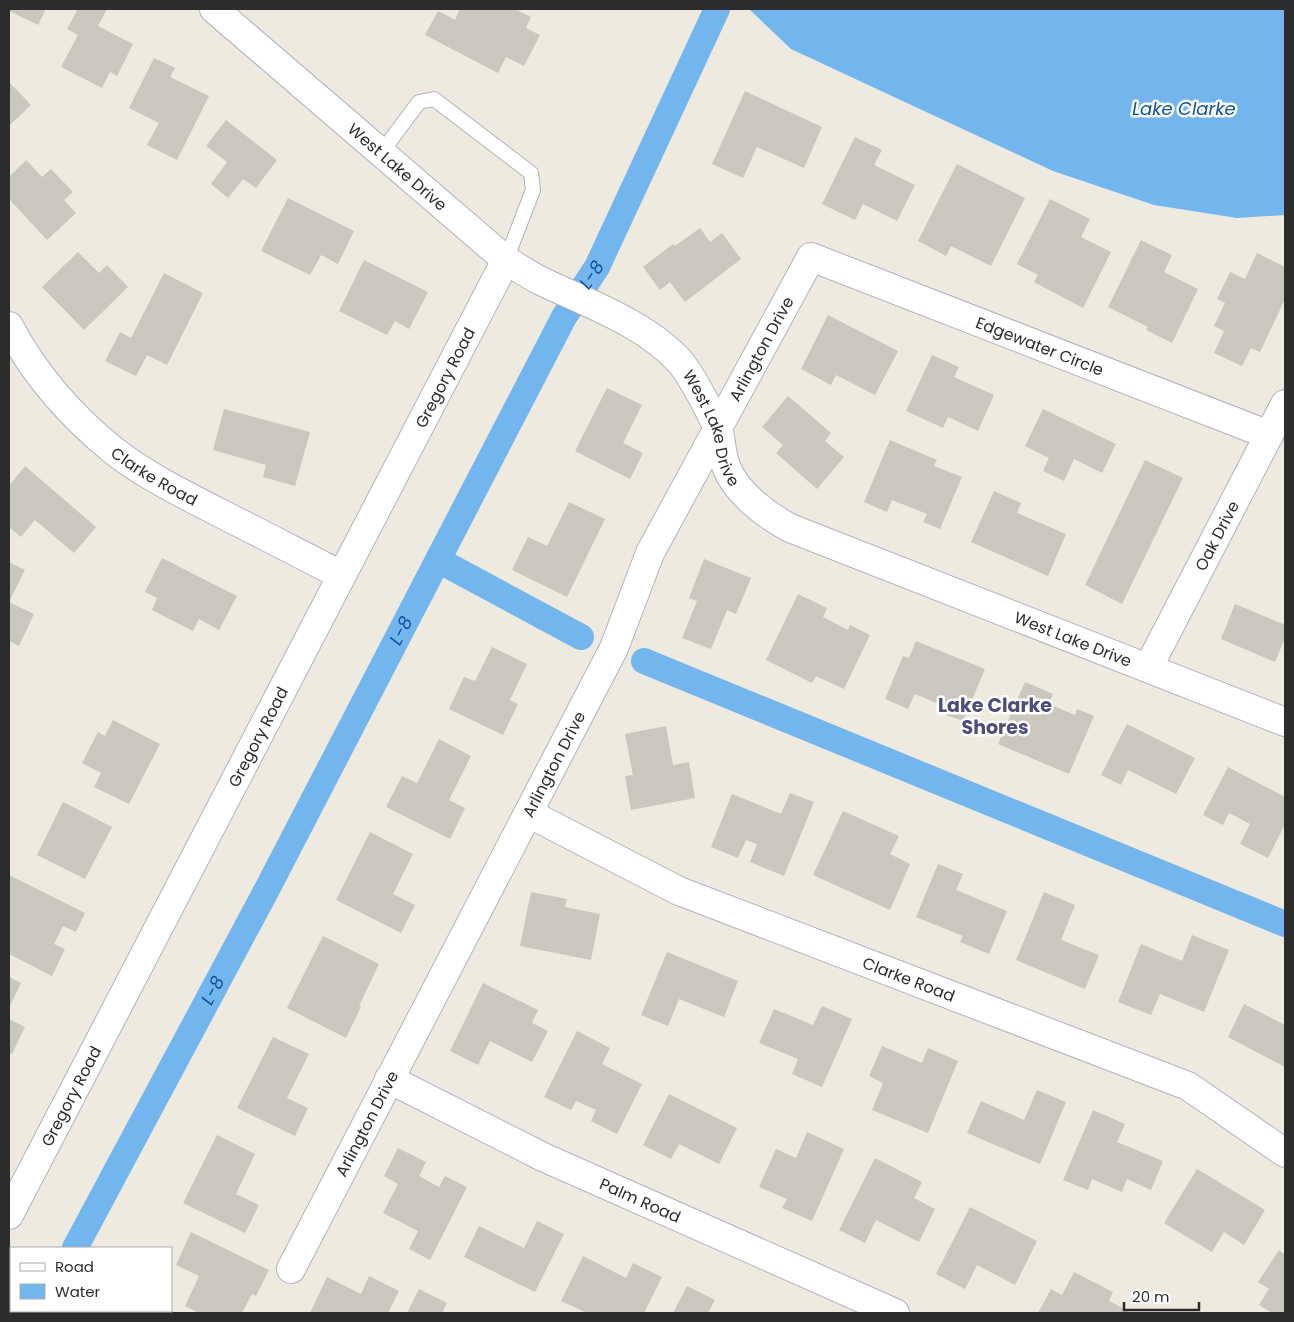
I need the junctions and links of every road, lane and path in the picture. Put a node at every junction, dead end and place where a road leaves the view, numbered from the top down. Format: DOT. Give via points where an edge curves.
graph roads {
  1 [pos="214,9"];
  2 [pos="381,153"];
  3 [pos="811,257"];
  4 [pos="506,260"];
  5 [pos="11,340"];
  6 [pos="1285,404"];
  7 [pos="718,429"];
  8 [pos="1269,435"];
  9 [pos="342,575"];
  10 [pos="1148,668"];
  11 [pos="1285,722"];
  12 [pos="528,813"];
  13 [pos="389,1079"];
  14 [pos="1285,1154"];
  15 [pos="9,1215"];
  16 [pos="290,1269"];
  17 [pos="895,1313"];
  1 -- 2 [label="street, West Lake Drive"];
  2 -- 4 [label="street, West Lake Drive"];
  2 -- 4 [label="lane" via="419,102 434,99 531,173 533,190"];
  3 -- 7 [label="street, Arlington Drive"];
  3 -- 8 [label="street, Edgewater Circle"];
  4 -- 7 [label="street, West Lake Drive" via="539,280 615,315 669,350 692,378"];
  4 -- 9 [label="street, Gregory Road"];
  5 -- 9 [label="street, Clarke Road" via="74,415 114,451 176,490"];
  6 -- 8 [label="street, Oak Drive"];
  7 -- 10 [label="street, West Lake Drive" via="726,466 735,482 759,508 790,528"];
  7 -- 12 [label="street, Arlington Drive" via="650,553 614,648"];
  8 -- 10 [label="street, Oak Drive"];
  9 -- 15 [label="street, Gregory Road"];
  10 -- 11 [label="street, West Lake Drive"];
  12 -- 13 [label="street, Arlington Drive"];
  12 -- 14 [label="street, Clarke Road" via="679,891 1188,1086"];
  13 -- 16 [label="street, Arlington Drive"];
  13 -- 17 [label="street, Palm Road" via="543,1157"];
}
